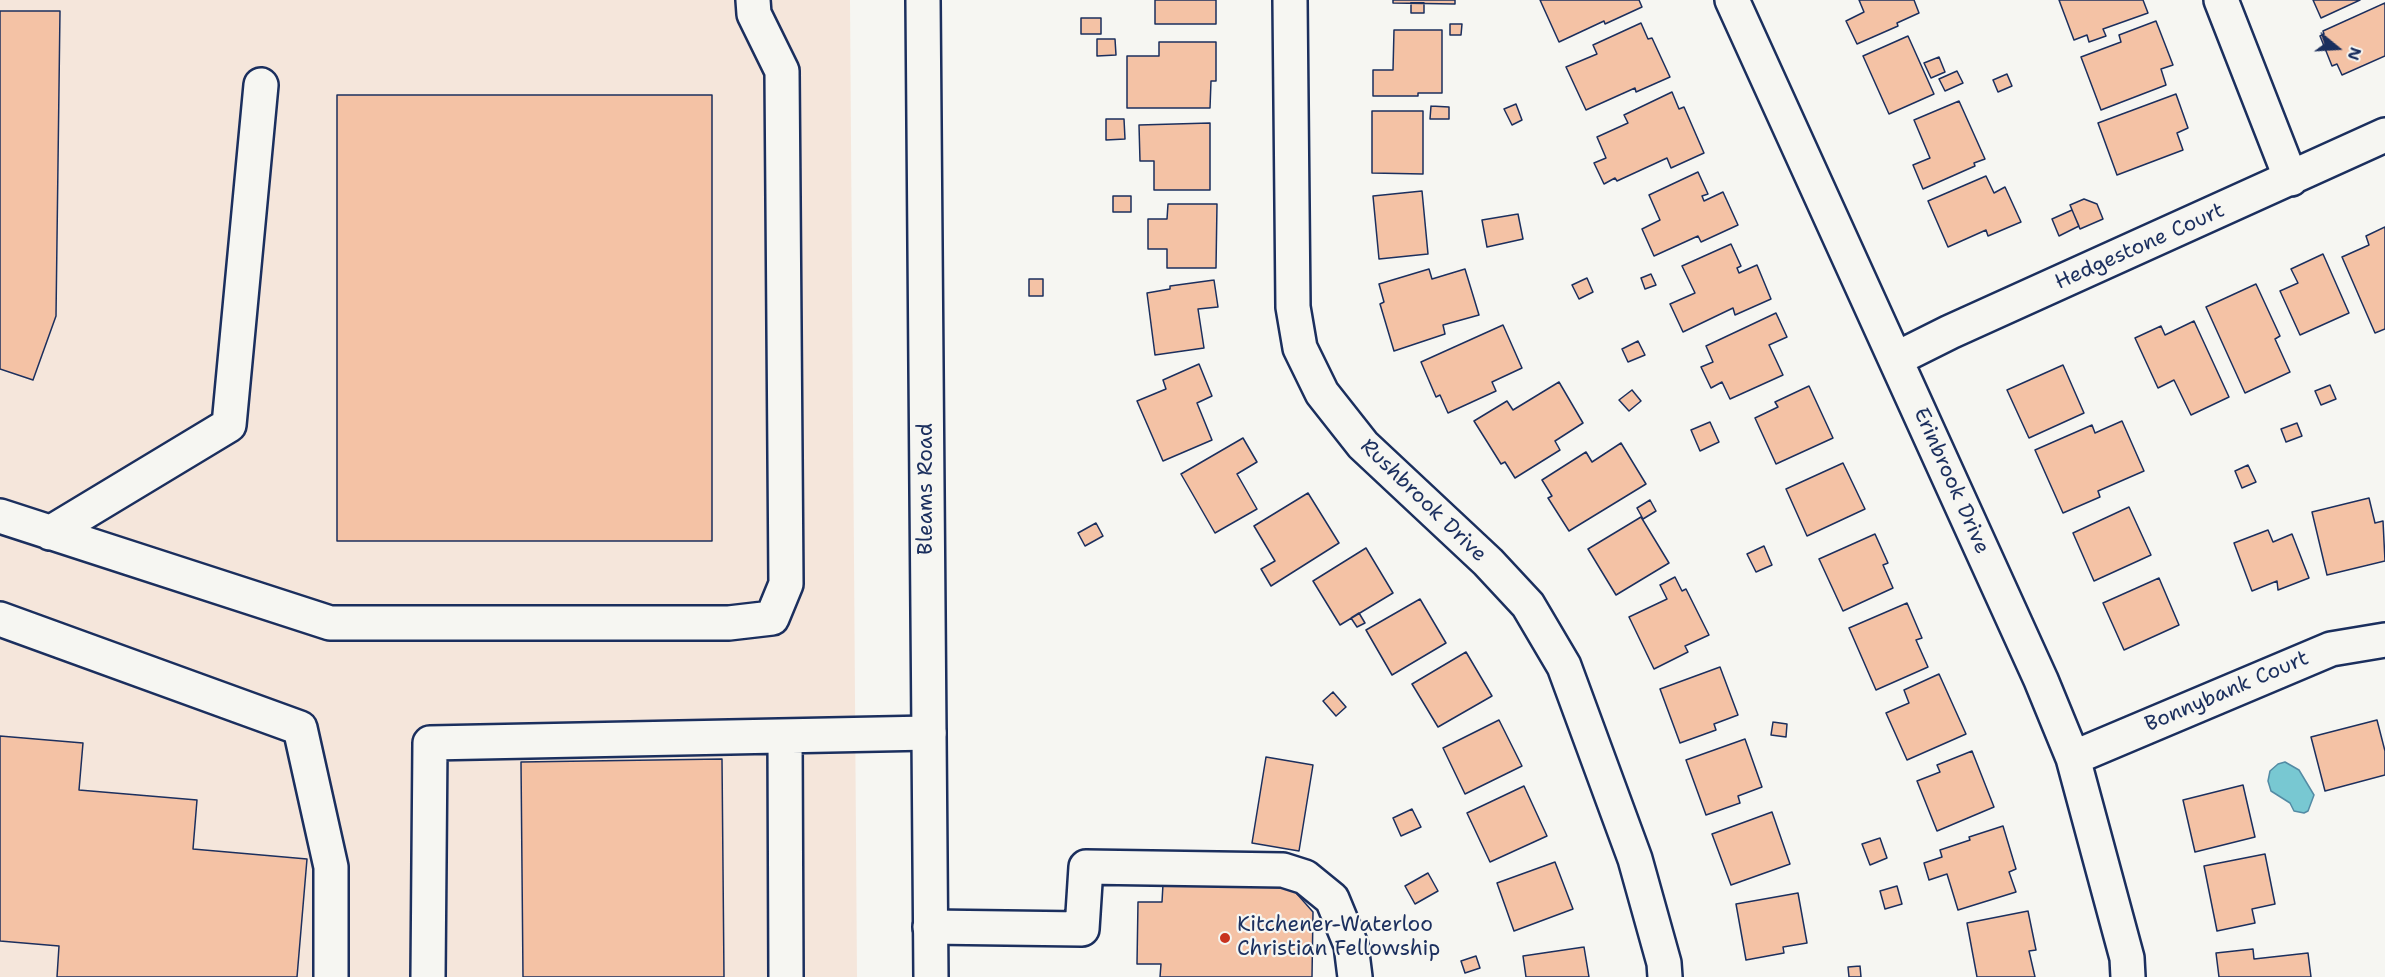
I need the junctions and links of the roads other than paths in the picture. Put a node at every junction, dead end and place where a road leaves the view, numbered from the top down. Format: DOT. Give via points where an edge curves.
graph roads {
  1 [pos="753,0"];
  2 [pos="923,0"];
  3 [pos="1290,0"];
  4 [pos="1732,0"];
  5 [pos="2221,0"];
  6 [pos="261,85"];
  7 [pos="2385,135"];
  8 [pos="2291,179"];
  9 [pos="1896,359"];
  10 [pos="0,516"];
  11 [pos="50,533"];
  12 [pos="0,619"];
  13 [pos="2385,640"];
  14 [pos="929,733"];
  15 [pos="785,736"];
  16 [pos="2073,758"];
  17 [pos="930,927"];
  18 [pos="331,977"];
  19 [pos="428,977"];
  20 [pos="786,977"];
  21 [pos="930,977"];
  22 [pos="1354,977"];
  23 [pos="1665,977"];
  24 [pos="2128,977"];
  1 -- 11 [label="street" via="754,14 782,71 786,584 772,618 729,624 330,623"];
  2 -- 14 [label="street, Bleams Road"];
  3 -- 23 [label="street, Rushbrook Drive" via="1293,307 1300,348 1322,393 1362,445 1488,562 1528,605 1564,666 1635,859"];
  4 -- 9 [label="street, Erinbrook Drive"];
  5 -- 8 [label="street"];
  6 -- 11 [label="street" via="229,425"];
  7 -- 8 [label="street, Hedgestone Court"];
  8 -- 9 [label="street, Hedgestone Court"];
  9 -- 16 [label="street, Erinbrook Drive"];
  10 -- 11 [label="street"];
  12 -- 18 [label="street" via="300,728 332,867"];
  13 -- 16 [label="street, Bonnybank Court" via="2331,649"];
  14 -- 15 [label="street"];
  14 -- 17 [label="street, Bleams Road"];
  15 -- 19 [label="street" via="430,743"];
  15 -- 20 [label="street"];
  16 -- 24 [label="street, Erinbrook Drive" via="2127,958"];
  17 -- 21 [label="street, Bleams Road"];
  17 -- 22 [label="street" via="1082,929 1086,867 1283,870 1305,877 1332,898 1351,945"];
}
